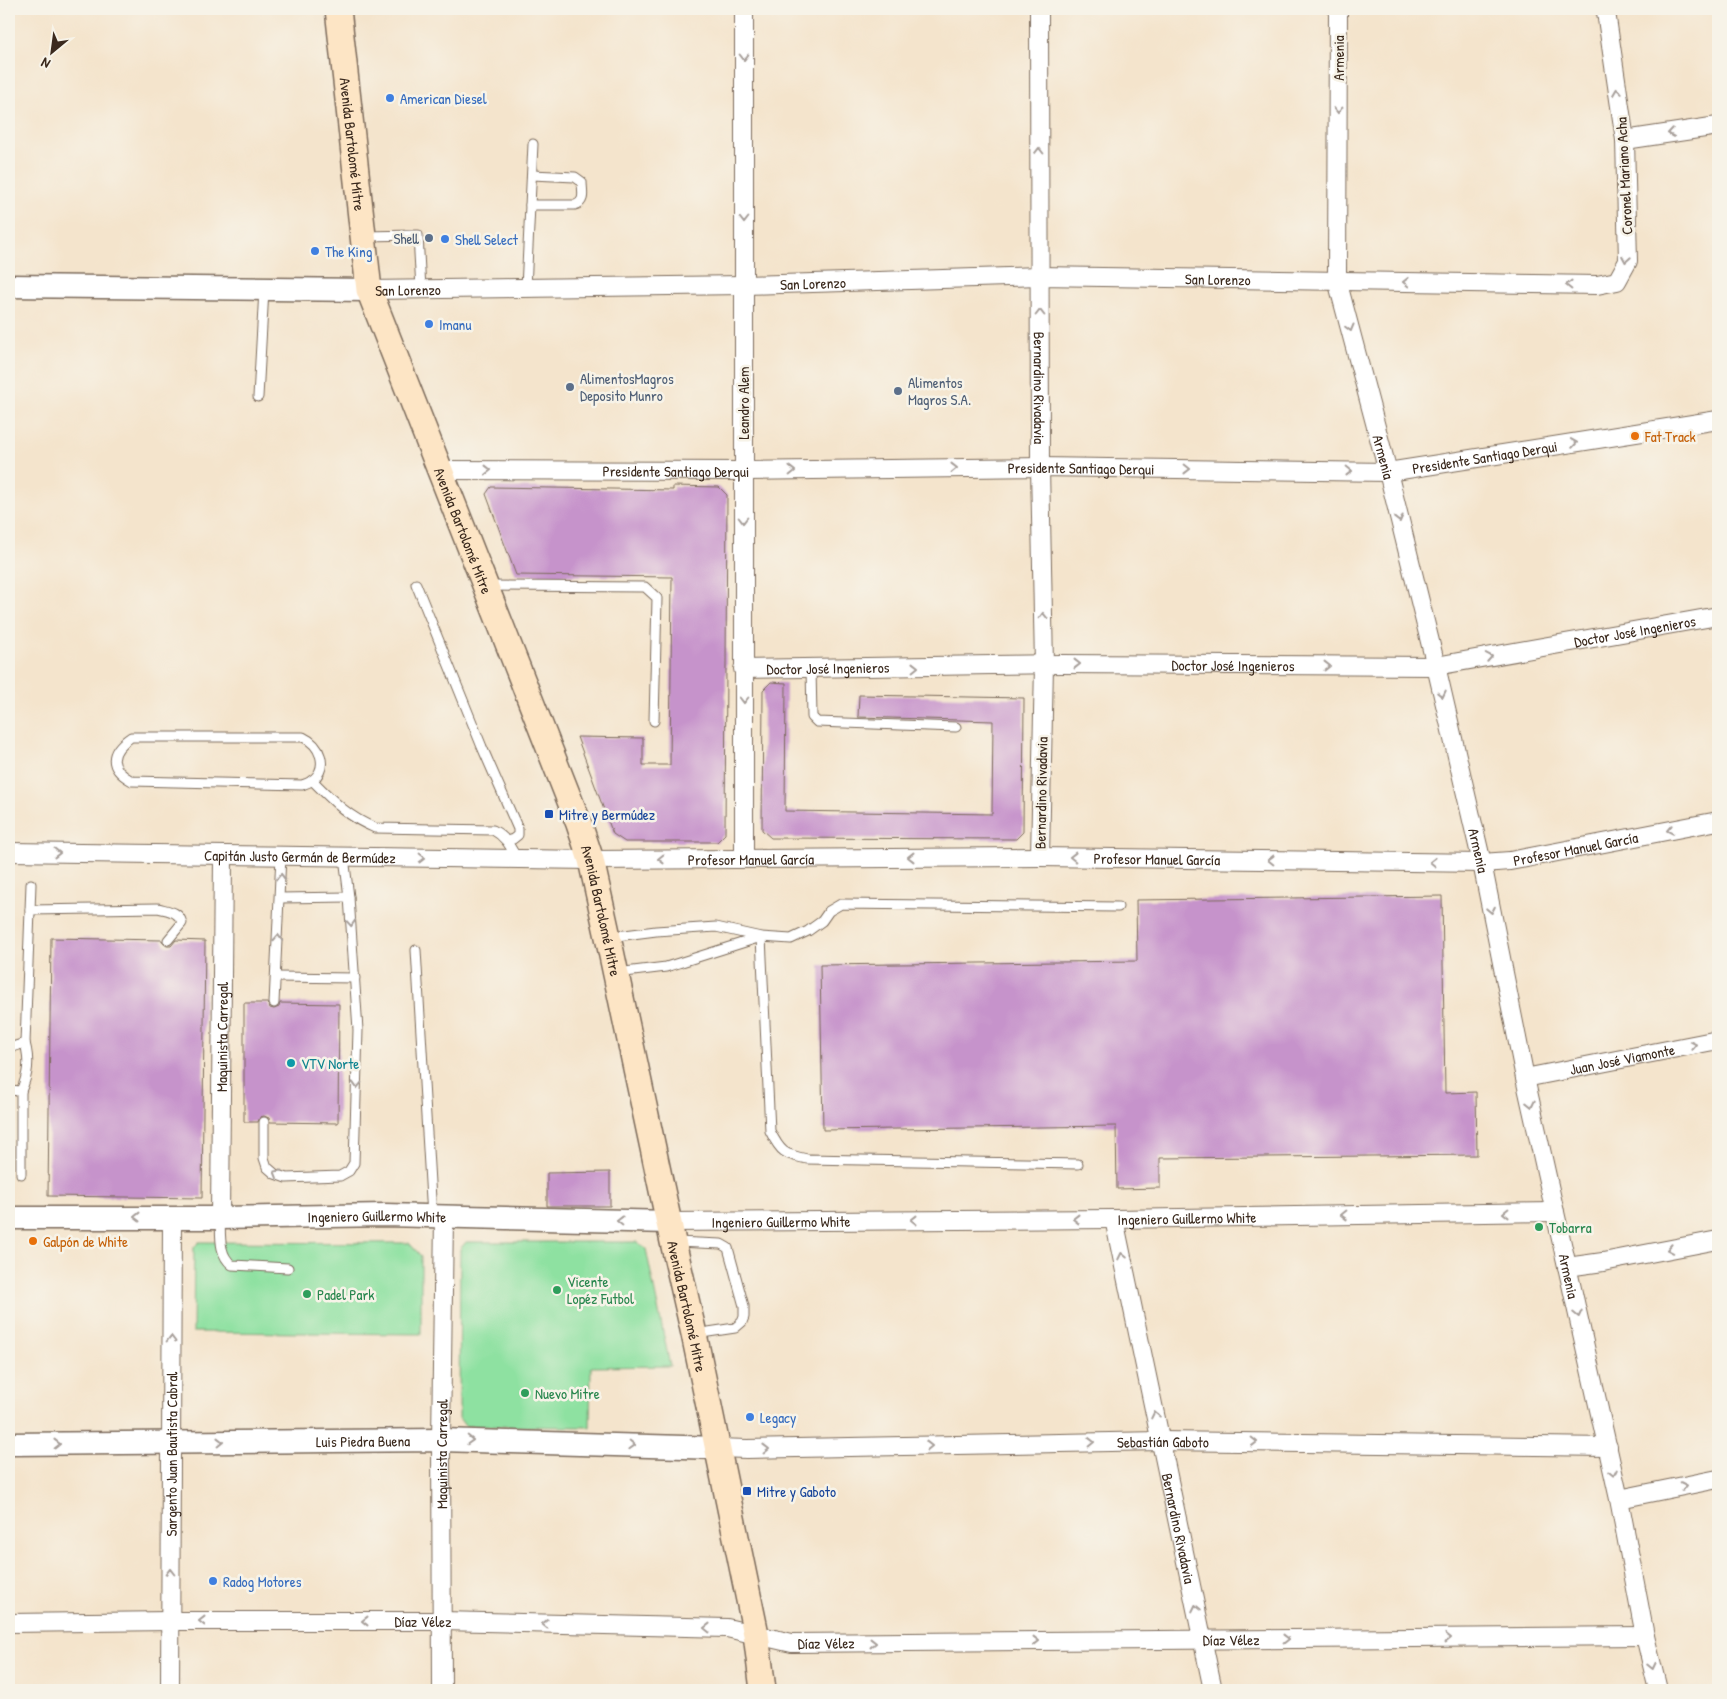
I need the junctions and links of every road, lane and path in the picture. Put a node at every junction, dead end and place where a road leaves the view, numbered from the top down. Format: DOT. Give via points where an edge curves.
graph roads {
  1 [pos="338,9"];
  2 [pos="744,9"];
  3 [pos="1039,9"];
  4 [pos="1338,9"];
  5 [pos="1604,9"];
  6 [pos="1718,126"];
  7 [pos="1624,140"];
  8 [pos="533,144"];
  9 [pos="532,175"];
  10 [pos="530,205"];
  11 [pos="362,236"];
  12 [pos="1040,276"];
  13 [pos="1337,280"];
  14 [pos="1617,281"];
  15 [pos="744,285"];
  16 [pos="9,286"];
  17 [pos="264,288"];
  18 [pos="526,288"];
  19 [pos="422,289"];
  20 [pos="368,290"];
  21 [pos="258,397"];
  22 [pos="1718,420"];
  23 [pos="1040,467"];
  24 [pos="440,470"];
  25 [pos="743,471"];
  26 [pos="1388,472"];
  27 [pos="416,584"];
  28 [pos="485,586"];
  29 [pos="1718,616"];
  30 [pos="1044,665"];
  31 [pos="1436,666"];
  32 [pos="811,668"];
  33 [pos="743,669"];
  34 [pos="654,721"];
  35 [pos="956,727"];
  36 [pos="312,780"];
  37 [pos="1718,821"];
  38 [pos="507,841"];
  39 [pos="9,852"];
  40 [pos="223,856"];
  41 [pos="281,856"];
  42 [pos="344,857"];
  43 [pos="1040,857"];
  44 [pos="744,858"];
  45 [pos="516,859"];
  46 [pos="591,860"];
  47 [pos="1482,862"];
  48 [pos="31,884"];
  49 [pos="349,897"];
  50 [pos="280,898"];
  51 [pos="1118,907"];
  52 [pos="30,910"];
  53 [pos="608,937"];
  54 [pos="761,937"];
  55 [pos="168,940"];
  56 [pos="416,950"];
  57 [pos="616,972"];
  58 [pos="276,977"];
  59 [pos="355,978"];
  60 [pos="274,1003"];
  61 [pos="1718,1040"];
  62 [pos="25,1043"];
  63 [pos="9,1048"];
  64 [pos="1525,1078"];
  65 [pos="9,1090"];
  66 [pos="21,1091"];
  67 [pos="264,1122"];
  68 [pos="1078,1164"];
  69 [pos="21,1174"];
  70 [pos="1555,1212"];
  71 [pos="438,1216"];
  72 [pos="172,1217"];
  73 [pos="9,1218"];
  74 [pos="220,1218"];
  75 [pos="1114,1219"];
  76 [pos="671,1232"];
  77 [pos="1718,1240"];
  78 [pos="1567,1267"];
  79 [pos="288,1268"];
  80 [pos="694,1334"];
  81 [pos="441,1440"];
  82 [pos="1160,1441"];
  83 [pos="171,1442"];
  84 [pos="9,1444"];
  85 [pos="1608,1447"];
  86 [pos="718,1448"];
  87 [pos="1718,1479"];
  88 [pos="1619,1499"];
  89 [pos="170,1621"];
  90 [pos="442,1621"];
  91 [pos="9,1623"];
  92 [pos="756,1634"];
  93 [pos="1645,1636"];
  94 [pos="1203,1640"];
  95 [pos="170,1690"];
  96 [pos="442,1690"];
  97 [pos="763,1690"];
  98 [pos="1214,1690"];
  99 [pos="1658,1690"];
  1 -- 11 [label="main road, Avenida Bartolomé Mitre"];
  2 -- 15 [label="street, Leandro Alem, one-way"];
  12 -- 3 [label="street, Bernardino Rivadavia, one-way"];
  4 -- 13 [label="street, Armenia, one-way"];
  7 -- 5 [label="street, Coronel Mariano Acha, one-way"];
  6 -- 7 [label="street, one-way"];
  7 -- 14 [label="street, Coronel Mariano Acha, one-way" via="1628,261"];
  8 -- 9 [label="lane"];
  9 -- 10 [label="lane"];
  9 -- 10 [label="lane" via="579,178 583,200 575,205"];
  10 -- 18 [label="lane"];
  11 -- 19 [label="lane" via="418,235"];
  11 -- 20 [label="main road, Avenida Bartolomé Mitre"];
  12 -- 13 [label="street, San Lorenzo"];
  12 -- 15 [label="street, San Lorenzo"];
  23 -- 12 [label="street, Bernardino Rivadavia, one-way"];
  14 -- 13 [label="street, San Lorenzo, one-way" via="1597,285"];
  13 -- 26 [label="street, Armenia, one-way"];
  15 -- 18 [label="street, San Lorenzo"];
  15 -- 25 [label="street, Leandro Alem"];
  16 -- 17 [label="street, San Lorenzo"];
  17 -- 20 [label="street, San Lorenzo"];
  17 -- 21 [label="lane"];
  18 -- 19 [label="street, San Lorenzo"];
  19 -- 20 [label="street, San Lorenzo"];
  20 -- 24 [label="main road, Avenida Bartolomé Mitre"];
  26 -- 22 [label="street, Presidente Santiago Derqui, one-way"];
  25 -- 23 [label="street, Presidente Santiago Derqui, one-way"];
  23 -- 26 [label="street, Presidente Santiago Derqui, one-way"];
  30 -- 23 [label="street, Bernardino Rivadavia, one-way"];
  24 -- 25 [label="street, Presidente Santiago Derqui, one-way"];
  24 -- 28 [label="main road, Avenida Bartolomé Mitre"];
  25 -- 33 [label="street, Leandro Alem, one-way"];
  26 -- 31 [label="street, Armenia, one-way"];
  27 -- 38 [label="lane" via="518,829 518,835"];
  28 -- 34 [label="lane" via="644,587 656,598"];
  28 -- 46 [label="main road, Avenida Bartolomé Mitre"];
  31 -- 29 [label="street, Doctor José Ingenieros, one-way"];
  30 -- 31 [label="street, Doctor José Ingenieros, one-way"];
  32 -- 30 [label="street, Doctor José Ingenieros, one-way"];
  30 -- 43 [label="street, Bernardino Rivadavia"];
  31 -- 47 [label="street, Armenia, one-way"];
  32 -- 33 [label="street, Doctor José Ingenieros"];
  32 -- 35 [label="lane" via="812,717 817,722"];
  33 -- 44 [label="street, Leandro Alem, one-way"];
  36 -- 36 [label="lane" via="319,772 321,759 313,741 304,737 131,737 119,746 114,757 121,775 132,781 302,785"];
  36 -- 38 [label="lane" via="347,813 376,828 493,830"];
  37 -- 47 [label="street, Profesor Manuel García, one-way" via="1510,861"];
  38 -- 45 [label="lane"];
  39 -- 40 [label="street, Capitán Justo Germán de Bermúdez, one-way"];
  40 -- 41 [label="street, Capitán Justo Germán de Bermúdez"];
  40 -- 74 [label="street, Maquinista Carregal"];
  41 -- 42 [label="street, Capitán Justo Germán de Bermúdez"];
  50 -- 41 [label="lane, one-way"];
  42 -- 45 [label="street, Capitán Justo Germán de Bermúdez, one-way"];
  42 -- 49 [label="lane"];
  43 -- 44 [label="street, Profesor Manuel García, one-way"];
  47 -- 43 [label="street, Profesor Manuel García, one-way"];
  44 -- 46 [label="street, Profesor Manuel García, one-way"];
  45 -- 46 [label="street, Capitán Justo Germán de Bermúdez"];
  46 -- 53 [label="main road, Avenida Bartolomé Mitre"];
  47 -- 64 [label="street, Armenia, one-way"];
  48 -- 52 [label="lane"];
  49 -- 50 [label="lane"];
  49 -- 59 [label="lane, one-way"];
  58 -- 50 [label="lane, one-way"];
  51 -- 54 [label="lane" via="841,904 808,931 791,939"];
  52 -- 55 [label="lane" via="158,908 174,912 181,918 182,923"];
  52 -- 62 [label="lane"];
  53 -- 54 [label="lane" via="716,927"];
  53 -- 57 [label="main road, Avenida Bartolomé Mitre"];
  54 -- 57 [label="lane" via="666,967"];
  54 -- 68 [label="lane" via="770,1131 778,1147 789,1155 807,1159"];
  56 -- 71 [label="lane"];
  57 -- 76 [label="main road, Avenida Bartolomé Mitre"];
  58 -- 59 [label="lane"];
  58 -- 60 [label="lane"];
  59 -- 67 [label="lane, one-way" via="358,1030 354,1164 340,1176 286,1178 275,1174 264,1158"];
  64 -- 61 [label="street, Juan José Viamonte, one-way"];
  62 -- 63 [label="lane"];
  62 -- 66 [label="lane" via="29,1066"];
  64 -- 70 [label="street, Armenia, one-way"];
  65 -- 66 [label="lane"];
  66 -- 69 [label="lane"];
  70 -- 75 [label="street, Ingeniero Guillermo White, one-way"];
  70 -- 78 [label="street, Armenia"];
  71 -- 74 [label="street, Ingeniero Guillermo White"];
  76 -- 71 [label="street, Ingeniero Guillermo White, one-way"];
  71 -- 81 [label="street, Maquinista Carregal"];
  72 -- 73 [label="street, Ingeniero Guillermo White, one-way"];
  72 -- 74 [label="street, Ingeniero Guillermo White"];
  83 -- 72 [label="street, Sargento Juan Bautista Cabral, one-way"];
  74 -- 79 [label="lane" via="225,1260 232,1265"];
  75 -- 76 [label="street, Ingeniero Guillermo White, one-way"];
  82 -- 75 [label="street, Bernardino Rivadavia, one-way"];
  76 -- 80 [label="main road, Avenida Bartolomé Mitre"];
  76 -- 80 [label="lane" via="728,1248 744,1306 742,1322 735,1328"];
  77 -- 78 [label="street, one-way"];
  78 -- 85 [label="street, Armenia, one-way"];
  80 -- 86 [label="main road, Avenida Bartolomé Mitre"];
  83 -- 81 [label="street, Luis Piedra Buena, one-way"];
  81 -- 86 [label="street, Luis Piedra Buena, one-way"];
  81 -- 90 [label="street, Maquinista Carregal"];
  82 -- 85 [label="street, Sebastián Gaboto, one-way"];
  86 -- 82 [label="street, Sebastián Gaboto, one-way"];
  94 -- 82 [label="street, Bernardino Rivadavia, one-way"];
  84 -- 83 [label="street, Luis Piedra Buena, one-way"];
  89 -- 83 [label="street, Sargento Juan Bautista Cabral, one-way"];
  85 -- 88 [label="street, Armenia, one-way"];
  86 -- 92 [label="main road, Avenida Bartolomé Mitre"];
  88 -- 87 [label="street, one-way"];
  88 -- 93 [label="street, Armenia"];
  90 -- 89 [label="street, Díaz Vélez, one-way"];
  89 -- 91 [label="street, Díaz Vélez"];
  89 -- 95 [label="street, Sargento Juan Bautista Cabral"];
  92 -- 90 [label="street, Díaz Vélez, one-way" via="727,1628"];
  90 -- 96 [label="street, Maquinista Carregal"];
  92 -- 94 [label="street, Díaz Vélez, one-way" via="792,1643"];
  92 -- 97 [label="main road, Avenida Bartolomé Mitre"];
  94 -- 93 [label="street, Díaz Vélez, one-way"];
  93 -- 99 [label="street, Armenia, one-way"];
  94 -- 98 [label="street, Bernardino Rivadavia"];
}
